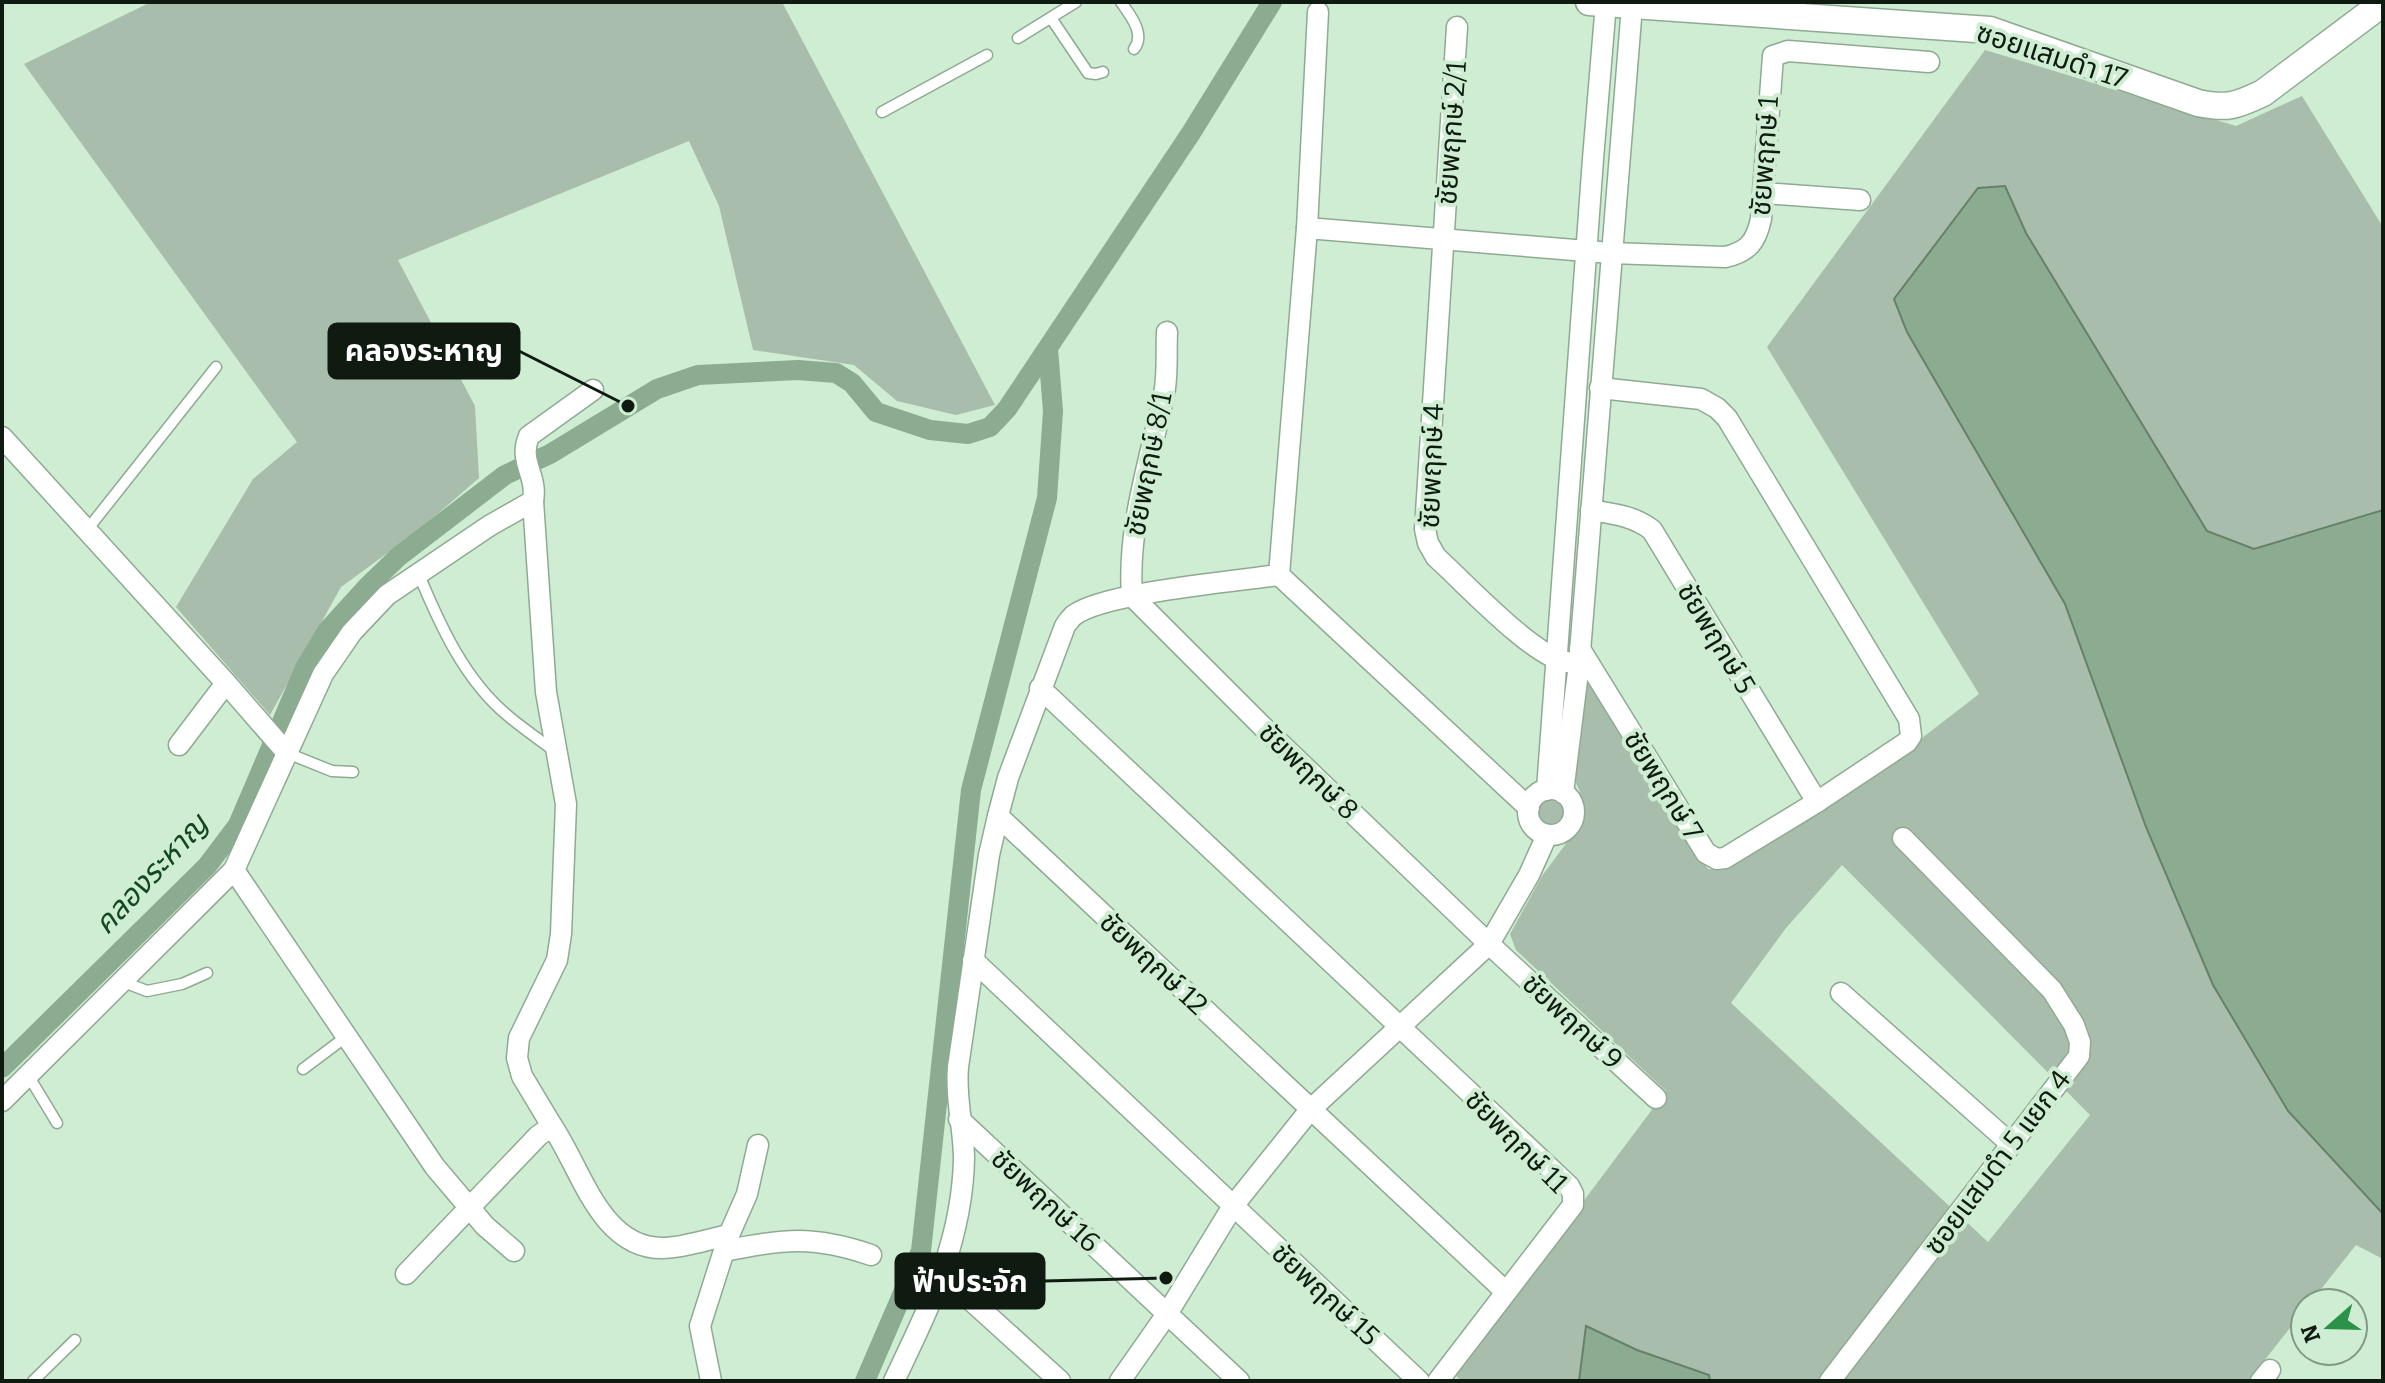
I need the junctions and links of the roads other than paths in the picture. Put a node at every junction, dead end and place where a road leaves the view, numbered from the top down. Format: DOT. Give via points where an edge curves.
graph roads {
  1 [pos="1076,2"];
  2 [pos="1121,2"];
  3 [pos="2383,3"];
  4 [pos="1609,4"];
  5 [pos="1318,12"];
  6 [pos="1051,18"];
  7 [pos="1457,27"];
  8 [pos="1018,38"];
  9 [pos="1134,49"];
  10 [pos="987,55"];
  11 [pos="1929,62"];
  12 [pos="1103,72"];
  13 [pos="882,112"];
  14 [pos="1593,159"];
  15 [pos="1619,161"];
  16 [pos="1764,193"];
  17 [pos="1860,200"];
  18 [pos="1307,228"];
  19 [pos="1444,239"];
  20 [pos="1587,250"];
  21 [pos="1611,253"];
  22 [pos="1583,322"];
  23 [pos="1605,324"];
  24 [pos="1167,332"];
  25 [pos="216,367"];
  26 [pos="1600,388"];
  27 [pos="593,390"];
  28 [pos="2,437"];
  29 [pos="1571,450"];
  30 [pos="1595,453"];
  31 [pos="534,492"];
  32 [pos="1591,510"];
  33 [pos="87,530"];
  34 [pos="419,575"];
  35 [pos="1279,575"];
  36 [pos="1132,596"];
  37 [pos="1579,657"];
  38 [pos="1558,661"];
  39 [pos="226,683"];
  40 [pos="1040,688"];
  41 [pos="278,744"];
  42 [pos="179,745"];
  43 [pos="557,753"];
  44 [pos="353,772"];
  45 [pos="1555,791"];
  46 [pos="1817,802"];
  47 [pos="1529,808"];
  48 [pos="998,816"];
  49 [pos="1547,835"];
  50 [pos="1903,838"];
  51 [pos="234,870"];
  52 [pos="1489,944"];
  53 [pos="973,960"];
  54 [pos="207,973"];
  55 [pos="121,981"];
  56 [pos="1841,993"];
  57 [pos="1398,1026"];
  58 [pos="347,1036"];
  59 [pos="303,1069"];
  60 [pos="28,1075"];
  61 [pos="1656,1098"];
  62 [pos="2,1101"];
  63 [pos="1310,1110"];
  64 [pos="959,1119"];
  65 [pos="57,1123"];
  66 [pos="552,1126"];
  67 [pos="2011,1144"];
  68 [pos="758,1145"];
  69 [pos="1233,1206"];
  70 [pos="469,1208"];
  71 [pos="726,1243"];
  72 [pos="514,1251"];
  73 [pos="871,1255"];
  74 [pos="406,1274"];
  75 [pos="943,1275"];
  76 [pos="1506,1292"];
  77 [pos="1167,1314"];
  78 [pos="75,1340"];
  79 [pos="33,1381"];
  80 [pos="711,1381"];
  81 [pos="894,1381"];
  82 [pos="1060,1381"];
  83 [pos="1120,1381"];
  84 [pos="1239,1381"];
  85 [pos="1419,1381"];
  86 [pos="1438,1381"];
  87 [pos="1830,1381"];
  1 -- 6 [label="lane"];
  2 -- 9 [label="lane" via="1140,36"];
  3 -- 4 [label="street, ซอยแสมดำ 17" via="2263,93 2223,108 1990,30"];
  4 -- 14 [label="street"];
  4 -- 15 [label="street"];
  5 -- 18 [label="street"];
  6 -- 8 [label="lane"];
  6 -- 12 [label="lane" via="1088,73"];
  7 -- 19 [label="street, ชัยพฤกษ์ 2/1"];
  10 -- 13 [label="lane"];
  11 -- 16 [label="street, ชัยพฤกษ์ 1" via="1788,51 1773,56"];
  14 -- 15 [label="street"];
  14 -- 20 [label="street"];
  15 -- 21 [label="street"];
  16 -- 17 [label="street"];
  16 -- 21 [label="street, ชัยพฤกษ์ 1" via="1757,236 1737,254"];
  18 -- 19 [label="street, ชัยพฤกษ์ 1"];
  18 -- 35 [label="street"];
  19 -- 20 [label="street, ชัยพฤกษ์ 1"];
  19 -- 38 [label="street, ชัยพฤกษ์ 4" via="1428,543 1436,557 1521,636"];
  20 -- 21 [label="street, ชัยพฤกษ์ 1"];
  20 -- 22 [label="street"];
  21 -- 23 [label="street"];
  22 -- 23 [label="street"];
  22 -- 29 [label="street"];
  23 -- 26 [label="street"];
  24 -- 36 [label="street, ชัยพฤกษ์ 8/1" via="1164,393 1132,540"];
  25 -- 33 [label="lane"];
  26 -- 30 [label="street"];
  26 -- 46 [label="street" via="1701,399 1727,418 1909,719 1907,742"];
  27 -- 31 [label="street" via="529,436 524,457"];
  28 -- 33 [label="street"];
  29 -- 30 [label="street"];
  29 -- 38 [label="street"];
  30 -- 32 [label="street"];
  31 -- 34 [label="street"];
  31 -- 43 [label="street" via="546,692"];
  32 -- 37 [label="street"];
  32 -- 46 [label="street, ชัยพฤกษ์ 5" via="1628,516 1652,530"];
  33 -- 39 [label="street"];
  34 -- 41 [label="street" via="387,595 352,632"];
  34 -- 43 [label="lane" via="443,631 472,677 504,713"];
  35 -- 36 [label="street"];
  35 -- 47 [label="street"];
  36 -- 40 [label="street" via="1072,616"];
  36 -- 52 [label="street, ชัยพฤกษ์ 8"];
  37 -- 38 [label="street, ชัยพฤกษ์ 4"];
  37 -- 45 [label="street"];
  37 -- 46 [label="street, ชัยพฤกษ์ 7" via="1711,857 1725,858"];
  38 -- 45 [label="street"];
  39 -- 41 [label="street"];
  39 -- 42 [label="street"];
  40 -- 48 [label="street"];
  40 -- 57 [label="street, ชัยพฤกษ์ 11"];
  41 -- 44 [label="lane" via="332,771"];
  41 -- 51 [label="street"];
  43 -- 66 [label="street" via="566,804 561,934 557,960 519,1038 517,1058"];
  45 -- 47 [label="street" via="1532,799"];
  45 -- 49 [label="street" via="1573,805 1573,820 1563,832"];
  47 -- 49 [label="street" via="1535,828"];
  48 -- 53 [label="street"];
  48 -- 63 [label="street, ชัยพฤกษ์ 12"];
  49 -- 52 [label="street"];
  50 -- 67 [label="street, ซอยแสมดำ 5 แยก 4" via="2052,990 2074,1025 2079,1056"];
  51 -- 55 [label="street"];
  51 -- 58 [label="street"];
  52 -- 57 [label="street"];
  52 -- 61 [label="street, ชัยพฤกษ์ 9"];
  53 -- 64 [label="street" via="957,1079"];
  53 -- 69 [label="street, ชัยพฤกษ์ 15"];
  54 -- 55 [label="lane" via="147,991"];
  55 -- 60 [label="street"];
  56 -- 67 [label="street"];
  57 -- 63 [label="street"];
  57 -- 76 [label="street, ชัยพฤกษ์ 11" via="1573,1194 1573,1205"];
  58 -- 59 [label="lane"];
  58 -- 70 [label="street" via="435,1167"];
  60 -- 62 [label="street"];
  60 -- 65 [label="lane"];
  63 -- 69 [label="street"];
  63 -- 76 [label="street, ชัยพฤกษ์ 12"];
  64 -- 75 [label="street" via="964,1156 961,1198"];
  64 -- 77 [label="street, ชัยพฤกษ์ 16"];
  66 -- 70 [label="street"];
  66 -- 71 [label="street" via="600,1211 621,1234 641,1246 664,1248"];
  67 -- 87 [label="street, ซอยแสมดำ 5 แยก 4"];
  68 -- 71 [label="street" via="747,1194"];
  69 -- 77 [label="street"];
  69 -- 85 [label="street, ชัยพฤกษ์ 15"];
  70 -- 72 [label="street"];
  70 -- 74 [label="street"];
  71 -- 73 [label="street" via="796,1239 836,1243"];
  71 -- 80 [label="street" via="700,1326"];
  75 -- 81 [label="street"];
  75 -- 82 [label="street"];
  76 -- 86 [label="street, ชัยพฤกษ์ 11"];
  77 -- 83 [label="street"];
  77 -- 84 [label="street, ชัยพฤกษ์ 16"];
  78 -- 79 [label="lane"];
}
